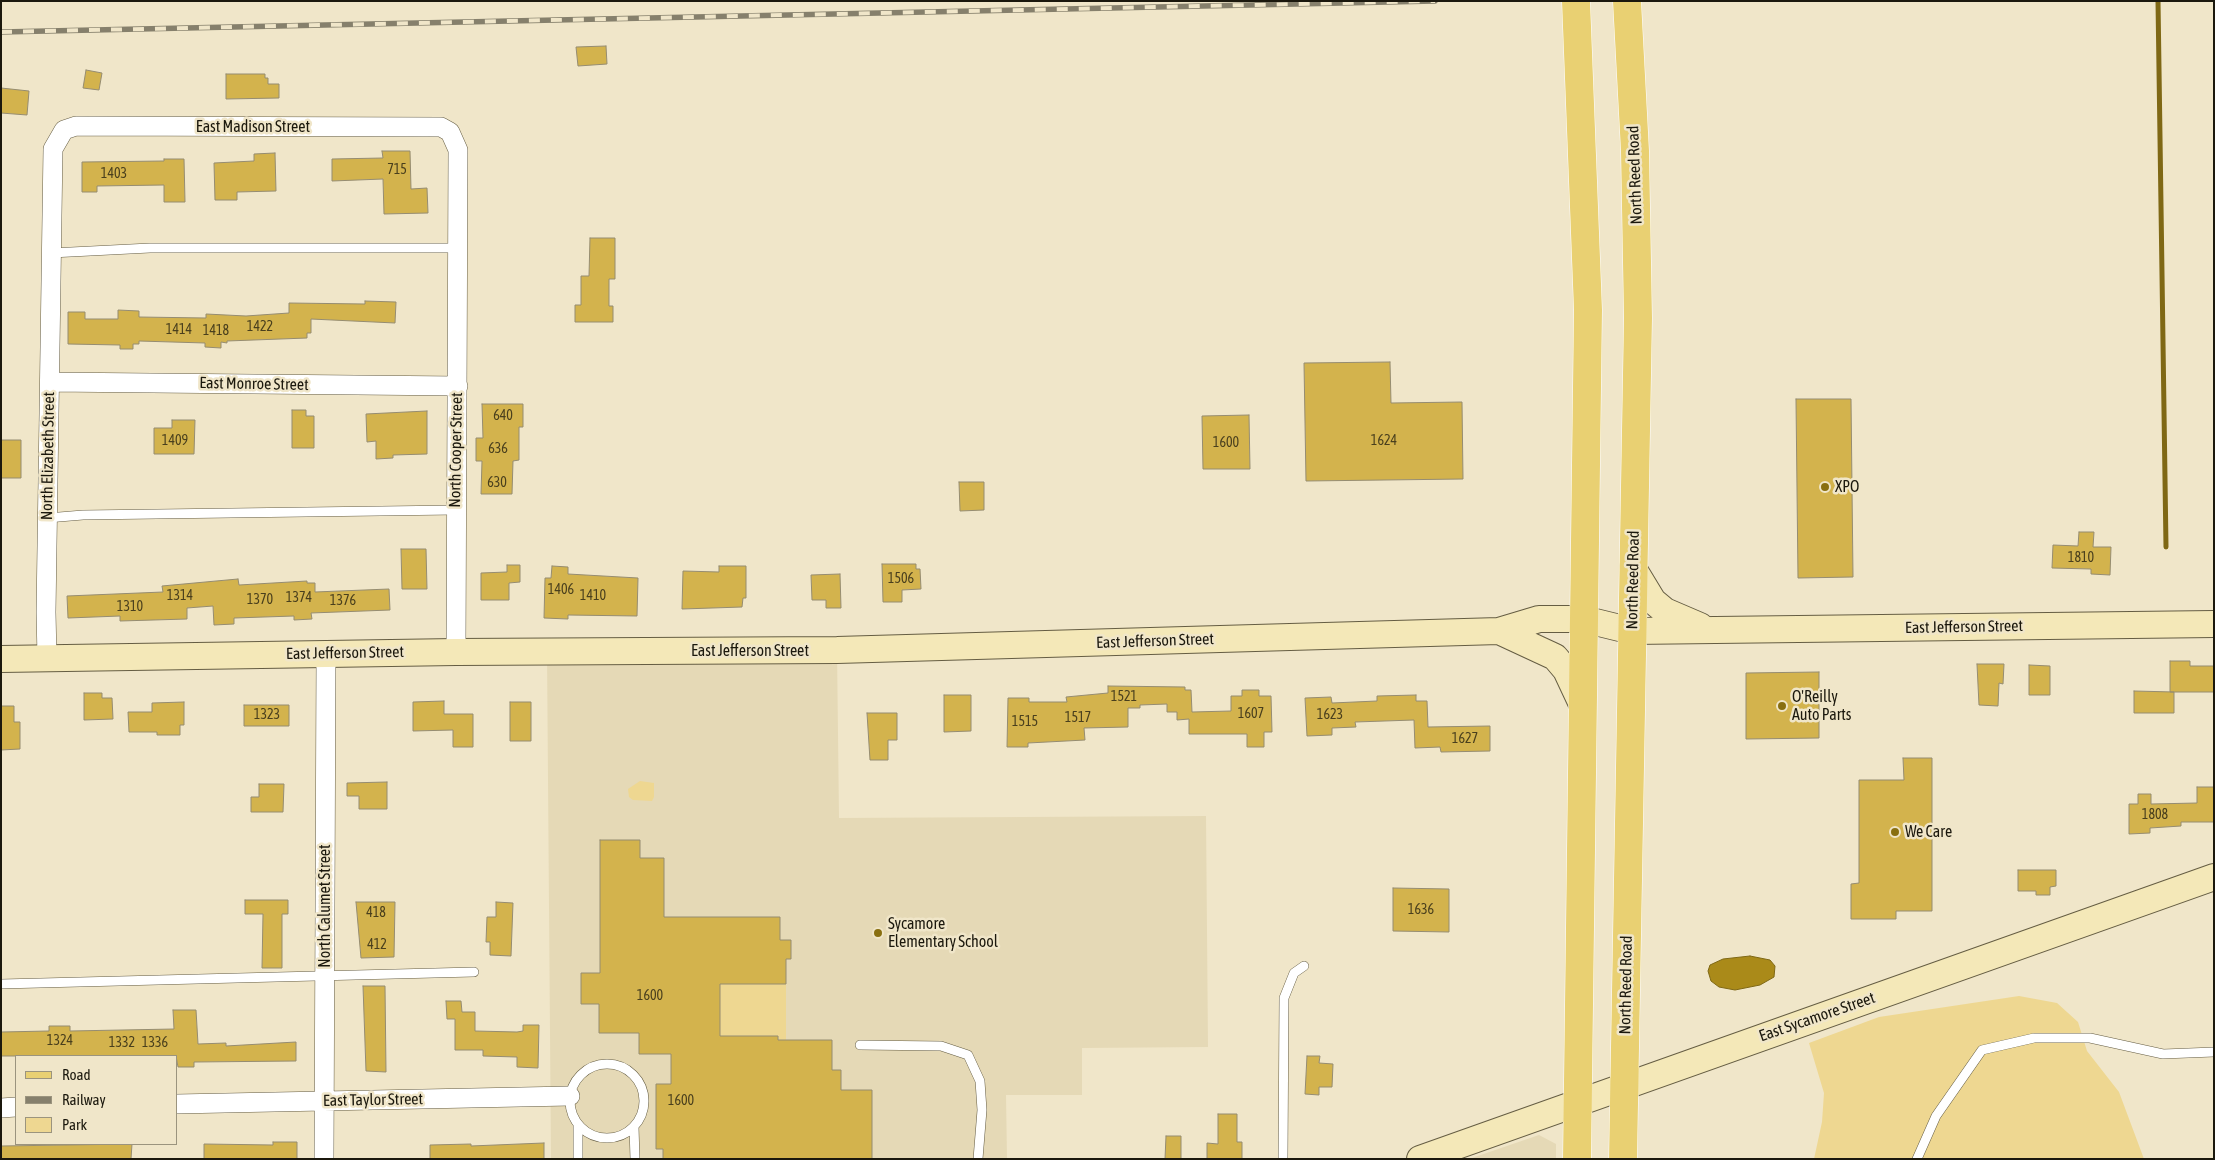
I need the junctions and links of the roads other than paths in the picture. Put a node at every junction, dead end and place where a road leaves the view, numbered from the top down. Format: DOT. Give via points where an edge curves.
graph roads {
  1 [pos="1576,1"];
  2 [pos="1627,1"];
  3 [pos="458,248"];
  4 [pos="51,253"];
  5 [pos="50,382"];
  6 [pos="458,386"];
  7 [pos="455,510"];
  8 [pos="47,518"];
  9 [pos="1633,568"];
  10 [pos="1583,619"];
  11 [pos="2214,624"];
  12 [pos="1499,631"];
  13 [pos="1632,631"];
  14 [pos="1715,631"];
  15 [pos="456,652"];
  16 [pos="326,654"];
  17 [pos="47,658"];
  18 [pos="1,659"];
  19 [pos="1581,702"];
  20 [pos="2214,877"];
  21 [pos="1304,966"];
  22 [pos="474,972"];
  23 [pos="325,974"];
  24 [pos="1,984"];
  25 [pos="860,1045"];
  26 [pos="2214,1052"];
  27 [pos="1624,1085"];
  28 [pos="570,1096"];
  29 [pos="325,1101"];
  30 [pos="1578,1102"];
  31 [pos="178,1104"];
  32 [pos="1,1108"];
  33 [pos="15,1108"];
  34 [pos="578,1124"];
  35 [pos="634,1127"];
  36 [pos="324,1159"];
  37 [pos="578,1159"];
  38 [pos="635,1159"];
  39 [pos="978,1159"];
  40 [pos="1283,1159"];
  41 [pos="1420,1159"];
  42 [pos="1577,1159"];
  43 [pos="1623,1159"];
  44 [pos="1917,1159"];
  1 -- 10 [label="main road" via="1588,310"];
  2 -- 9 [label="main road, North Reed Road" via="1635,150 1638,318"];
  3 -- 4 [label="lane" via="150,248"];
  3 -- 4 [label="street, East Madison Street" via="458,150 450,132 441,127 76,126 64,130 53,149"];
  3 -- 6 [label="street, North Cooper Street"];
  4 -- 5 [label="street, North Elizabeth Street"];
  5 -- 6 [label="street, East Monroe Street"];
  5 -- 8 [label="street, North Elizabeth Street"];
  6 -- 7 [label="street, North Cooper Street"];
  7 -- 8 [label="lane"];
  7 -- 15 [label="street, North Cooper Street"];
  8 -- 17 [label="street, North Elizabeth Street"];
  9 -- 13 [label="main road, North Reed Road"];
  9 -- 14 [label="street, East Jefferson Street" via="1653,601 1665,611"];
  10 -- 12 [label="street, East Jefferson Street" via="1539,620"];
  10 -- 13 [label="street, East Jefferson Street"];
  10 -- 19 [label="main road"];
  11 -- 14 [label="street, East Jefferson Street"];
  12 -- 15 [label="street, East Jefferson Street" via="837,650"];
  12 -- 19 [label="street, East Jefferson Street" via="1555,657 1566,670"];
  13 -- 14 [label="street, East Jefferson Street"];
  13 -- 27 [label="main road, North Reed Road"];
  15 -- 16 [label="street, East Jefferson Street"];
  16 -- 17 [label="street, East Jefferson Street"];
  16 -- 23 [label="street, North Calumet Street"];
  17 -- 18 [label="street, East Jefferson Street"];
  19 -- 30 [label="main road"];
  20 -- 27 [label="street, East Sycamore Street"];
  21 -- 40 [label="lane" via="1294,973 1284,998"];
  22 -- 23 [label="lane"];
  23 -- 24 [label="lane"];
  23 -- 29 [label="street, North Calumet Street"];
  25 -- 39 [label="lane" via="941,1046 968,1055 980,1081 982,1110"];
  26 -- 44 [label="lane" via="2163,1054 2090,1038 2034,1038 1982,1050 1936,1116"];
  27 -- 30 [label="street, East Sycamore Street"];
  27 -- 43 [label="main road, North Reed Road"];
  28 -- 29 [label="street, East Taylor Street"];
  28 -- 34 [label="lane" via="570,1106"];
  28 -- 35 [label="lane" via="574,1084 592,1066 605,1063 623,1068 638,1080 644,1092 645,1104"];
  29 -- 31 [label="street, East Taylor Street"];
  29 -- 36 [label="street, North Calumet Street"];
  30 -- 41 [label="street, East Sycamore Street"];
  30 -- 42 [label="main road"];
  32 -- 33 [label="street"];
  34 -- 35 [label="lane" via="587,1132 611,1138"];
  34 -- 37 [label="lane"];
  35 -- 38 [label="lane"];
}
